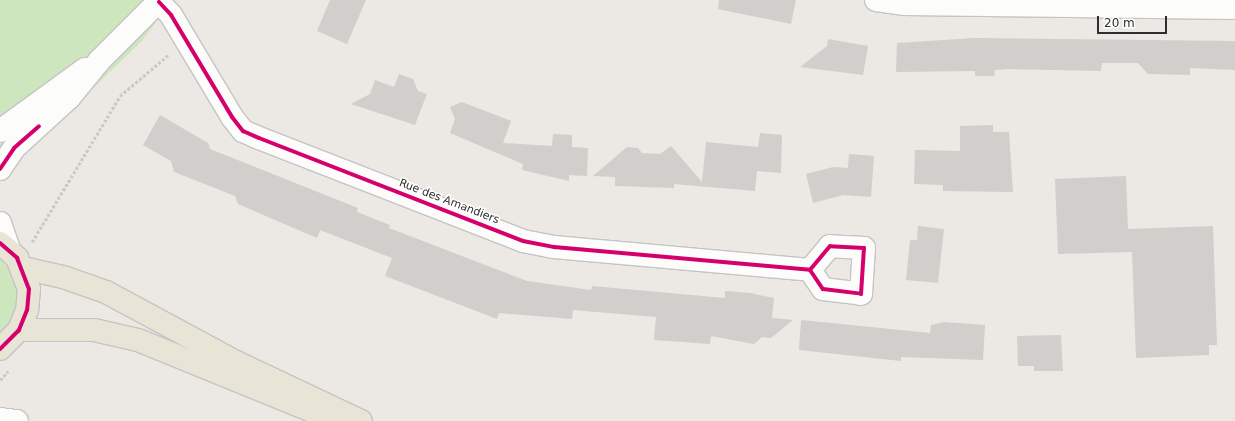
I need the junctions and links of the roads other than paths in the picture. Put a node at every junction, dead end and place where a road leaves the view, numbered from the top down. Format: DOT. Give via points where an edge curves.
graph roads {
  1 [pos="876,0"];
  2 [pos="160,1"];
  3 [pos="1235,8"];
  4 [pos="100,60"];
  5 [pos="0,131"];
  6 [pos="0,169"];
  7 [pos="0,223"];
  8 [pos="4,246"];
  9 [pos="23,268"];
  10 [pos="810,270"];
  11 [pos="19,330"];
  12 [pos="0,349"];
  13 [pos="0,419"];
  14 [pos="18,421"];
  15 [pos="346,421"];
  16 [pos="361,421"];
  1 -- 3 [label="street" via="905,4"];
  2 -- 4 [label="street"];
  2 -- 10 [label="street, Rue des Amandiers" via="243,131 523,241"];
  4 -- 5 [label="street" via="57,86"];
  4 -- 6 [label="street" via="69,98 14,148"];
  7 -- 8 [label="street"];
  8 -- 9 [label="main road"];
  9 -- 11 [label="main road" via="29,289 27,310"];
  9 -- 16 [label="main road" via="63,277 106,292 236,362"];
  11 -- 12 [label="main road"];
  11 -- 15 [label="main road" via="94,330 138,340 318,416"];
  13 -- 14 [label="street"];
}
